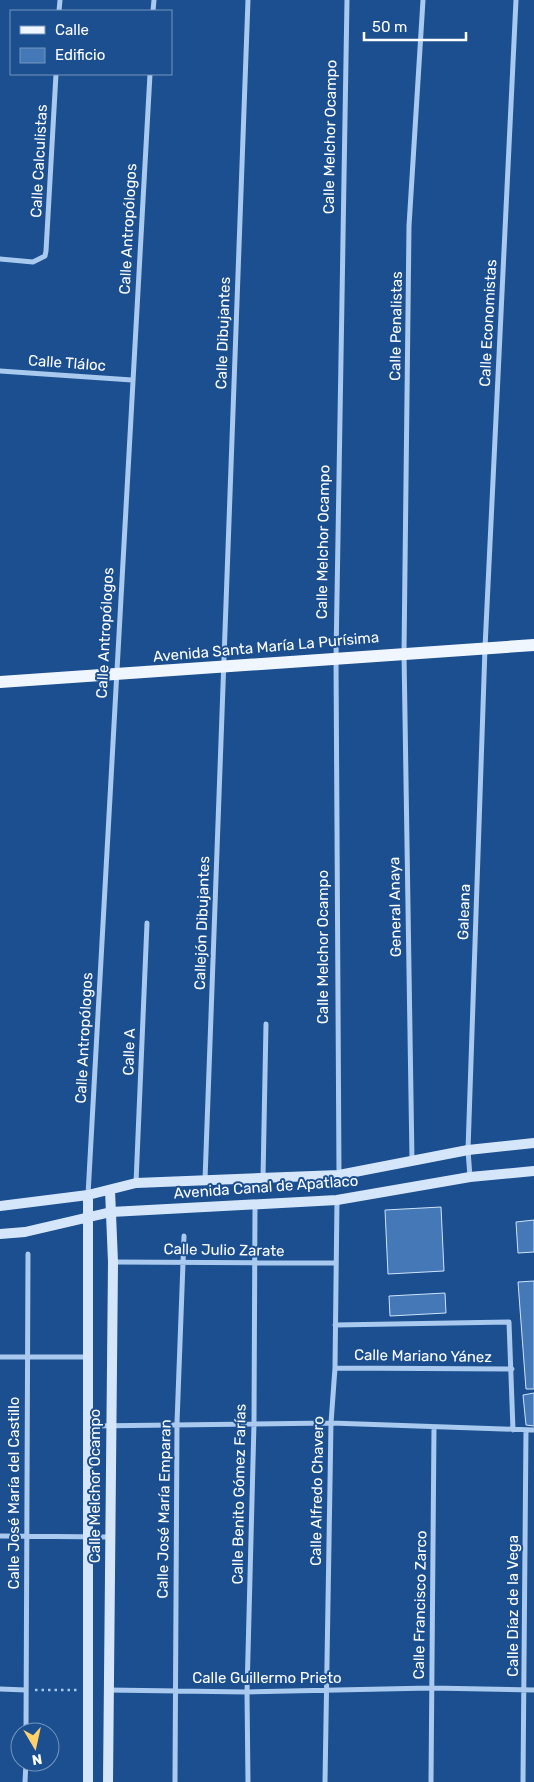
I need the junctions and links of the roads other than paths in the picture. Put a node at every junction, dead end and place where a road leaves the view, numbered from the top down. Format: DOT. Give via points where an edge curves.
graph roads {
  1 [pos="248,0"];
  2 [pos="347,0"];
  3 [pos="423,0"];
  4 [pos="516,0"];
  5 [pos="56,75"];
  6 [pos="150,75"];
  7 [pos="0,258"];
  8 [pos="0,371"];
  9 [pos="132,380"];
  10 [pos="534,645"];
  11 [pos="485,648"];
  12 [pos="404,653"];
  13 [pos="336,657"];
  14 [pos="224,666"];
  15 [pos="116,676"];
  16 [pos="0,682"];
  17 [pos="147,923"];
  18 [pos="266,1024"];
  19 [pos="534,1143"];
  20 [pos="468,1150"];
  21 [pos="412,1160"];
  22 [pos="534,1171"];
  23 [pos="339,1175"];
  24 [pos="470,1177"];
  25 [pos="263,1178"];
  26 [pos="205,1180"];
  27 [pos="136,1183"];
  28 [pos="110,1190"];
  29 [pos="88,1195"];
  30 [pos="337,1200"];
  31 [pos="0,1206"];
  32 [pos="255,1206"];
  33 [pos="111,1212"];
  34 [pos="89,1219"];
  35 [pos="0,1234"];
  36 [pos="184,1236"];
  37 [pos="28,1254"];
  38 [pos="183,1261"];
  39 [pos="113,1262"];
  40 [pos="334,1263"];
  41 [pos="255,1264"];
  42 [pos="335,1325"];
  43 [pos="0,1357"];
  44 [pos="88,1357"];
  45 [pos="27,1358"];
  46 [pos="335,1368"];
  47 [pos="512,1370"];
  48 [pos="177,1423"];
  49 [pos="331,1423"];
  50 [pos="254,1424"];
  51 [pos="110,1425"];
  52 [pos="89,1426"];
  53 [pos="434,1428"];
  54 [pos="513,1430"];
  55 [pos="526,1430"];
  56 [pos="534,1430"];
  57 [pos="0,1536"];
  58 [pos="27,1536"];
  59 [pos="88,1537"];
  60 [pos="110,1537"];
  61 [pos="431,1688"];
  62 [pos="0,1689"];
  63 [pos="26,1690"];
  64 [pos="108,1690"];
  65 [pos="175,1690"];
  66 [pos="526,1690"];
  67 [pos="534,1690"];
  68 [pos="326,1691"];
  69 [pos="247,1692"];
  70 [pos="26,1722"];
  71 [pos="88,1782"];
  72 [pos="108,1782"];
  73 [pos="175,1782"];
  74 [pos="248,1782"];
  75 [pos="325,1782"];
  76 [pos="431,1782"];
  77 [pos="523,1782"];
  1 -- 14 [label="street, Calle Dibujantes"];
  2 -- 13 [label="street, Calle Melchor Ocampo"];
  3 -- 12 [label="street, Calle Penalistas" via="410,226"];
  4 -- 11 [label="street, Calle Economistas"];
  5 -- 7 [label="street, Calle Calculistas" via="45,256 33,262"];
  6 -- 9 [label="street, Calle Antropólogos"];
  8 -- 9 [label="street, Calle Tláloc"];
  9 -- 15 [label="street, Calle Antropólogos"];
  10 -- 11 [label="main road, Avenida Santa María La Purísima"];
  11 -- 12 [label="main road, Avenida Santa María La Purísima"];
  11 -- 20 [label="street, Galeana"];
  12 -- 13 [label="main road, Avenida Santa María La Purísima"];
  12 -- 21 [label="street, General Anaya"];
  13 -- 14 [label="main road, Avenida Santa María La Purísima"];
  13 -- 23 [label="street, Calle Melchor Ocampo"];
  14 -- 15 [label="main road, Avenida Santa María La Purísima"];
  14 -- 26 [label="street, Callejón Dibujantes"];
  15 -- 16 [label="main road, Avenida Santa María La Purísima"];
  15 -- 29 [label="street, Calle Antropólogos"];
  17 -- 27 [label="street, Calle A"];
  18 -- 25 [label="street"];
  19 -- 20 [label="street, Avenida Canal de Apatlaco"];
  20 -- 21 [label="street, Avenida Canal de Apatlaco"];
  20 -- 24 [label="street, Galeana"];
  21 -- 23 [label="street, Avenida Canal de Apatlaco"];
  22 -- 24 [label="street, Avenida Canal de Apatlaco"];
  23 -- 25 [label="street, Avenida Canal de Apatlaco"];
  24 -- 30 [label="street, Avenida Canal de Apatlaco"];
  25 -- 26 [label="street, Avenida Canal de Apatlaco"];
  26 -- 27 [label="street, Avenida Canal de Apatlaco"];
  27 -- 28 [label="street, Avenida Canal de Apatlaco"];
  28 -- 29 [label="street, Avenida Canal de Apatlaco"];
  28 -- 33 [label="street, Calle Melchor Ocampo"];
  29 -- 31 [label="street, Avenida Canal de Apatlaco"];
  29 -- 34 [label="street, Calle Melchor Ocampo"];
  30 -- 32 [label="street, Avenida Canal de Apatlaco"];
  30 -- 40 [label="street, Calle Alfredo Chavero"];
  32 -- 33 [label="street, Avenida Canal de Apatlaco"];
  32 -- 41 [label="street, Calle Benito Gómez Farías"];
  33 -- 34 [label="street, Avenida Canal de Apatlaco"];
  33 -- 39 [label="street, Calle Melchor Ocampo"];
  34 -- 35 [label="street, Avenida Canal de Apatlaco"];
  34 -- 44 [label="street, Calle Melchor Ocampo"];
  36 -- 38 [label="street, Calle José María Emparan"];
  37 -- 45 [label="street, Calle José María del Castillo"];
  38 -- 39 [label="street, Calle Julio Zarate"];
  38 -- 41 [label="street, Calle Julio Zarate"];
  38 -- 48 [label="street, Calle José María Emparan"];
  39 -- 51 [label="street, Calle Melchor Ocampo"];
  40 -- 41 [label="street, Calle Julio Zarate"];
  40 -- 42 [label="street, Calle Alfredo Chavero"];
  41 -- 50 [label="street, Calle Benito Gómez Farías"];
  42 -- 46 [label="street, Calle Alfredo Chavero"];
  42 -- 47 [label="street" via="509,1322"];
  43 -- 45 [label="street"];
  44 -- 45 [label="street"];
  44 -- 52 [label="street, Calle Melchor Ocampo"];
  45 -- 58 [label="street, Calle José María del Castillo"];
  46 -- 47 [label="street, Calle Mariano Yánez"];
  46 -- 49 [label="street, Calle Alfredo Chavero"];
  47 -- 54 [label="street"];
  48 -- 50 [label="street"];
  48 -- 51 [label="street"];
  48 -- 65 [label="street, Calle José María Emparan"];
  49 -- 50 [label="street"];
  49 -- 53 [label="street"];
  49 -- 68 [label="street, Calle Alfredo Chavero"];
  50 -- 69 [label="street, Calle Benito Gómez Farías"];
  51 -- 52 [label="street"];
  51 -- 60 [label="street, Calle Melchor Ocampo"];
  52 -- 59 [label="street, Calle Melchor Ocampo"];
  53 -- 54 [label="street"];
  53 -- 61 [label="street, Calle Francisco Zarco"];
  54 -- 55 [label="street"];
  55 -- 56 [label="street"];
  55 -- 66 [label="street, Calle Díaz de la Vega"];
  57 -- 58 [label="street"];
  58 -- 59 [label="street"];
  58 -- 63 [label="street, Calle José María del Castillo"];
  59 -- 60 [label="street"];
  59 -- 71 [label="street, Calle Melchor Ocampo"];
  60 -- 64 [label="street, Calle Melchor Ocampo"];
  61 -- 66 [label="street, Calle Guillermo Prieto"];
  61 -- 68 [label="street, Calle Guillermo Prieto"];
  61 -- 76 [label="street, Calle Francisco Zarco"];
  62 -- 63 [label="street"];
  63 -- 70 [label="street, Calle José María del Castillo"];
  64 -- 65 [label="street, Calle Guillermo Prieto"];
  64 -- 72 [label="street, Calle Melchor Ocampo"];
  65 -- 69 [label="street, Calle Guillermo Prieto"];
  65 -- 73 [label="street, Calle José María Emparan"];
  66 -- 67 [label="street, Calle Guillermo Prieto"];
  66 -- 77 [label="street, Calle Díaz de la Vega"];
  68 -- 69 [label="street, Calle Guillermo Prieto"];
  68 -- 75 [label="street, Calle Alfredo Chavero"];
  69 -- 74 [label="street, Calle Benito Gómez Farías"];
}
